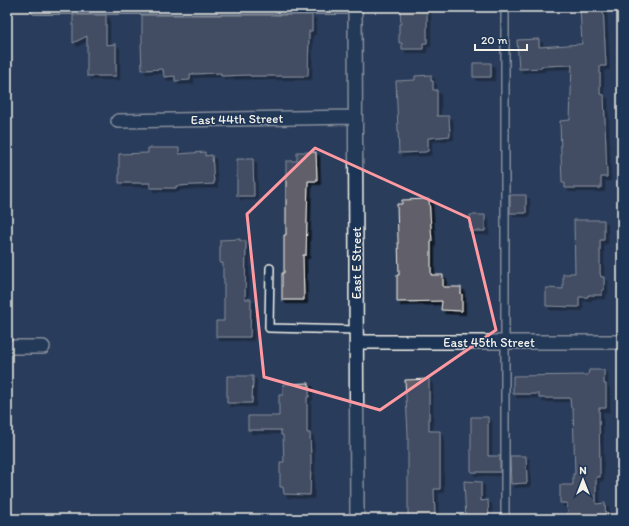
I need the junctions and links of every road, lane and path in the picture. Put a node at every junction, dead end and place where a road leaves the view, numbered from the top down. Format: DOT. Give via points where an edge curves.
graph roads {
  1 [pos="505,7"];
  2 [pos="355,9"];
  3 [pos="35,10"];
  4 [pos="355,117"];
  5 [pos="118,121"];
  6 [pos="270,268"];
  7 [pos="357,336"];
  8 [pos="504,342"];
  9 [pos="622,342"];
  10 [pos="7,347"];
  11 [pos="43,347"];
  12 [pos="357,519"];
  13 [pos="505,519"];
  1 -- 8 [label="lane"];
  2 -- 3 [label="lane"];
  2 -- 4 [label="street, East E Street"];
  4 -- 5 [label="street, East 44th Street"];
  4 -- 7 [label="street, East E Street"];
  6 -- 7 [label="lane, East 45th Street" via="270,328"];
  7 -- 8 [label="street, East 45th Street"];
  7 -- 12 [label="street, East E Street"];
  8 -- 9 [label="street, East 45th Street"];
  8 -- 13 [label="lane"];
  10 -- 11 [label="street"];
}
